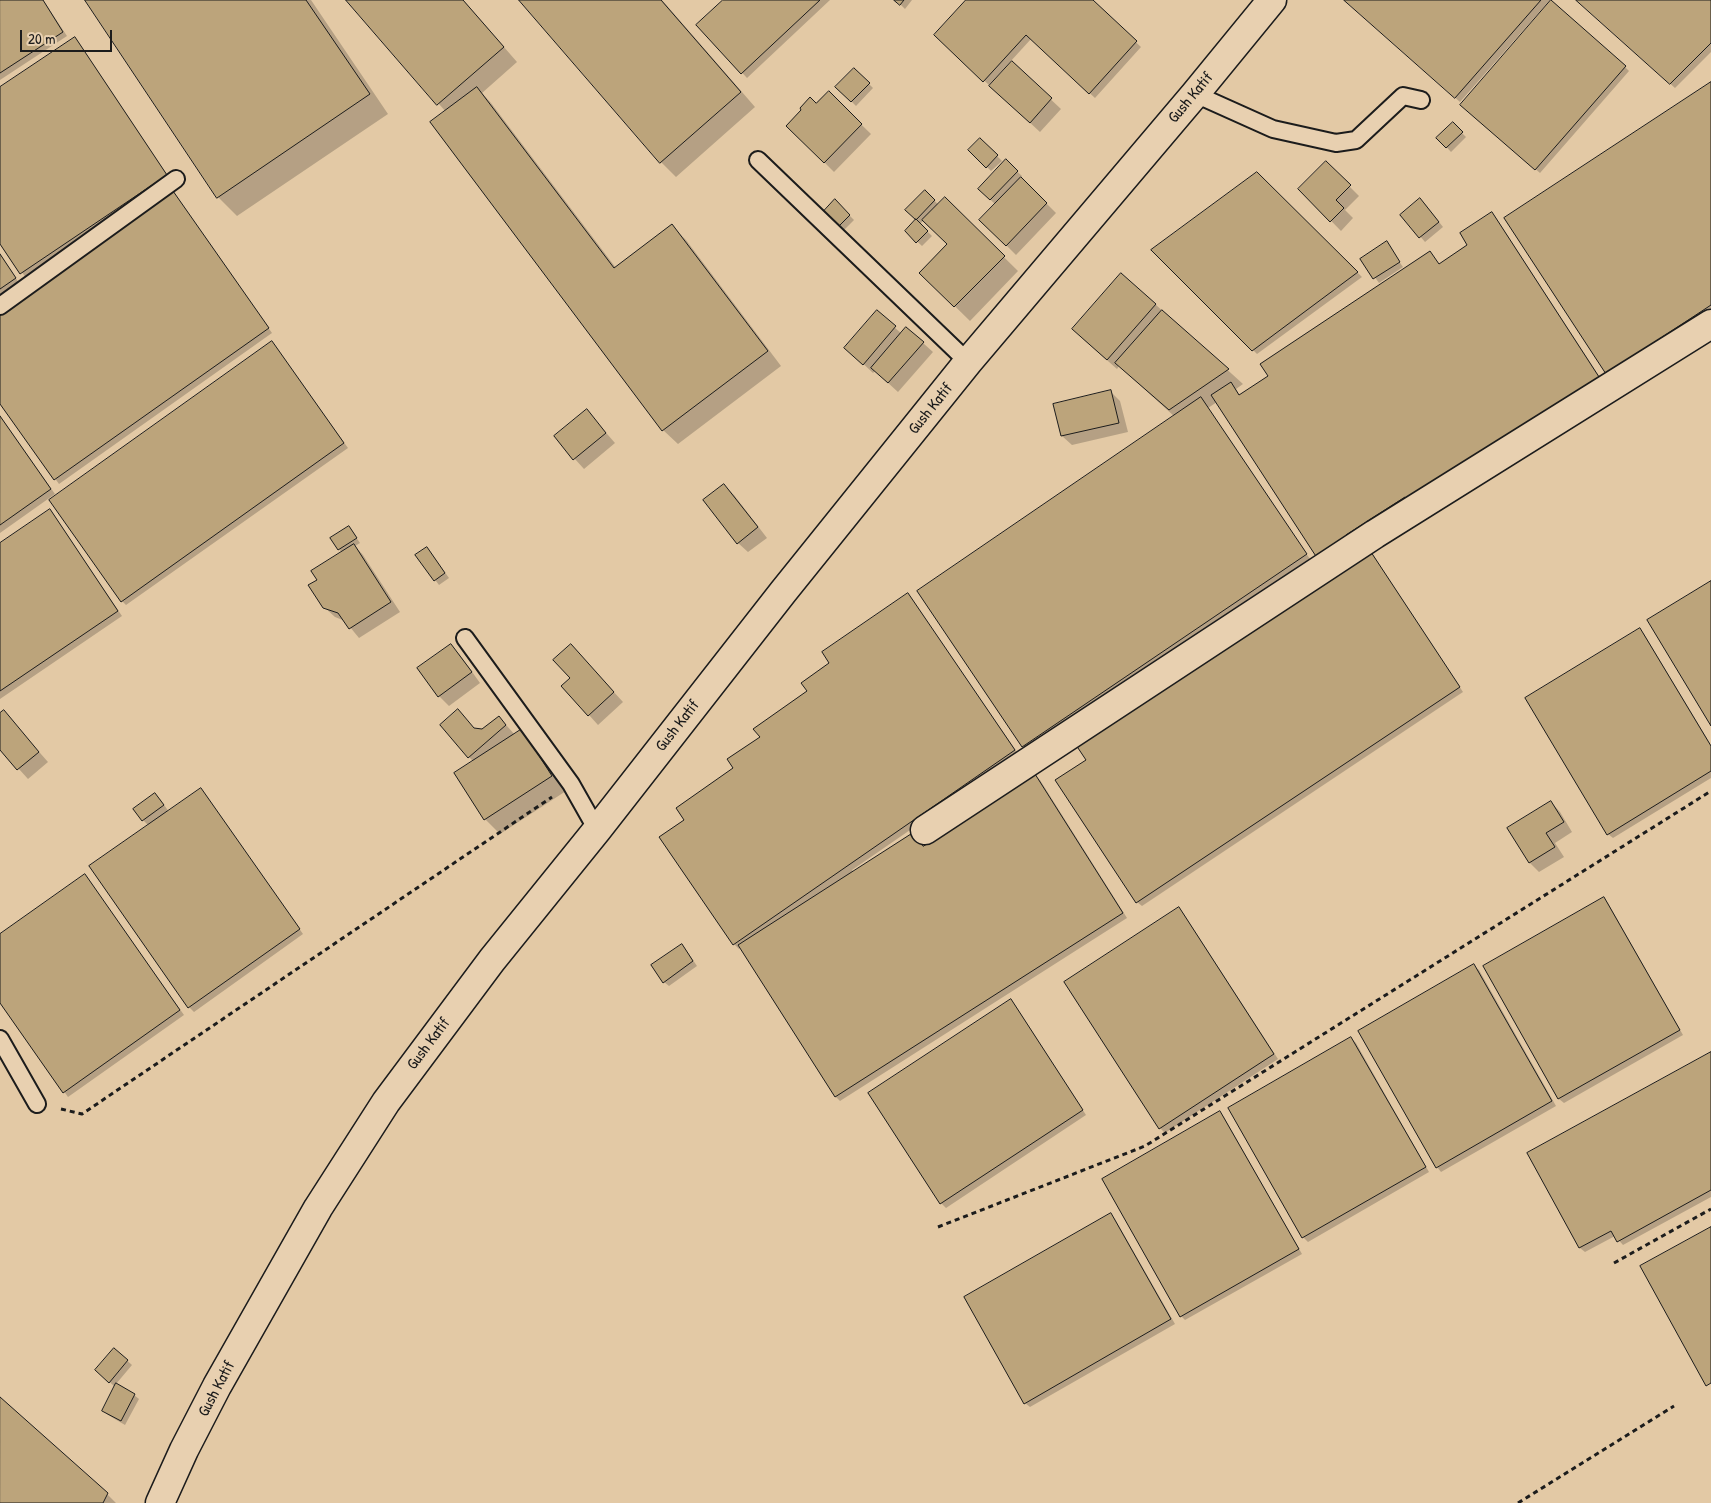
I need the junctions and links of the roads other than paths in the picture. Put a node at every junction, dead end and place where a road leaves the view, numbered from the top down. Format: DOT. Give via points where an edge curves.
graph roads {
  1 [pos="1272,0"];
  2 [pos="1195,94"];
  3 [pos="1422,100"];
  4 [pos="758,160"];
  5 [pos="176,179"];
  6 [pos="0,306"];
  7 [pos="1711,324"];
  8 [pos="968,362"];
  9 [pos="465,638"];
  10 [pos="597,830"];
  11 [pos="925,830"];
  12 [pos="0,1039"];
  13 [pos="37,1104"];
  14 [pos="160,1503"];
  1 -- 2 [label="main road, Gush Katif"];
  2 -- 3 [label="lane" via="1273,129 1336,142 1356,140 1403,96"];
  2 -- 8 [label="main road, Gush Katif"];
  4 -- 8 [label="lane"];
  5 -- 6 [label="lane"];
  7 -- 11 [label="main road" via="1375,534"];
  8 -- 10 [label="main road, Gush Katif"];
  9 -- 10 [label="lane" via="571,784"];
  10 -- 14 [label="main road, Gush Katif" via="492,960 386,1102 318,1208 217,1386"];
  12 -- 13 [label="lane"];
}
